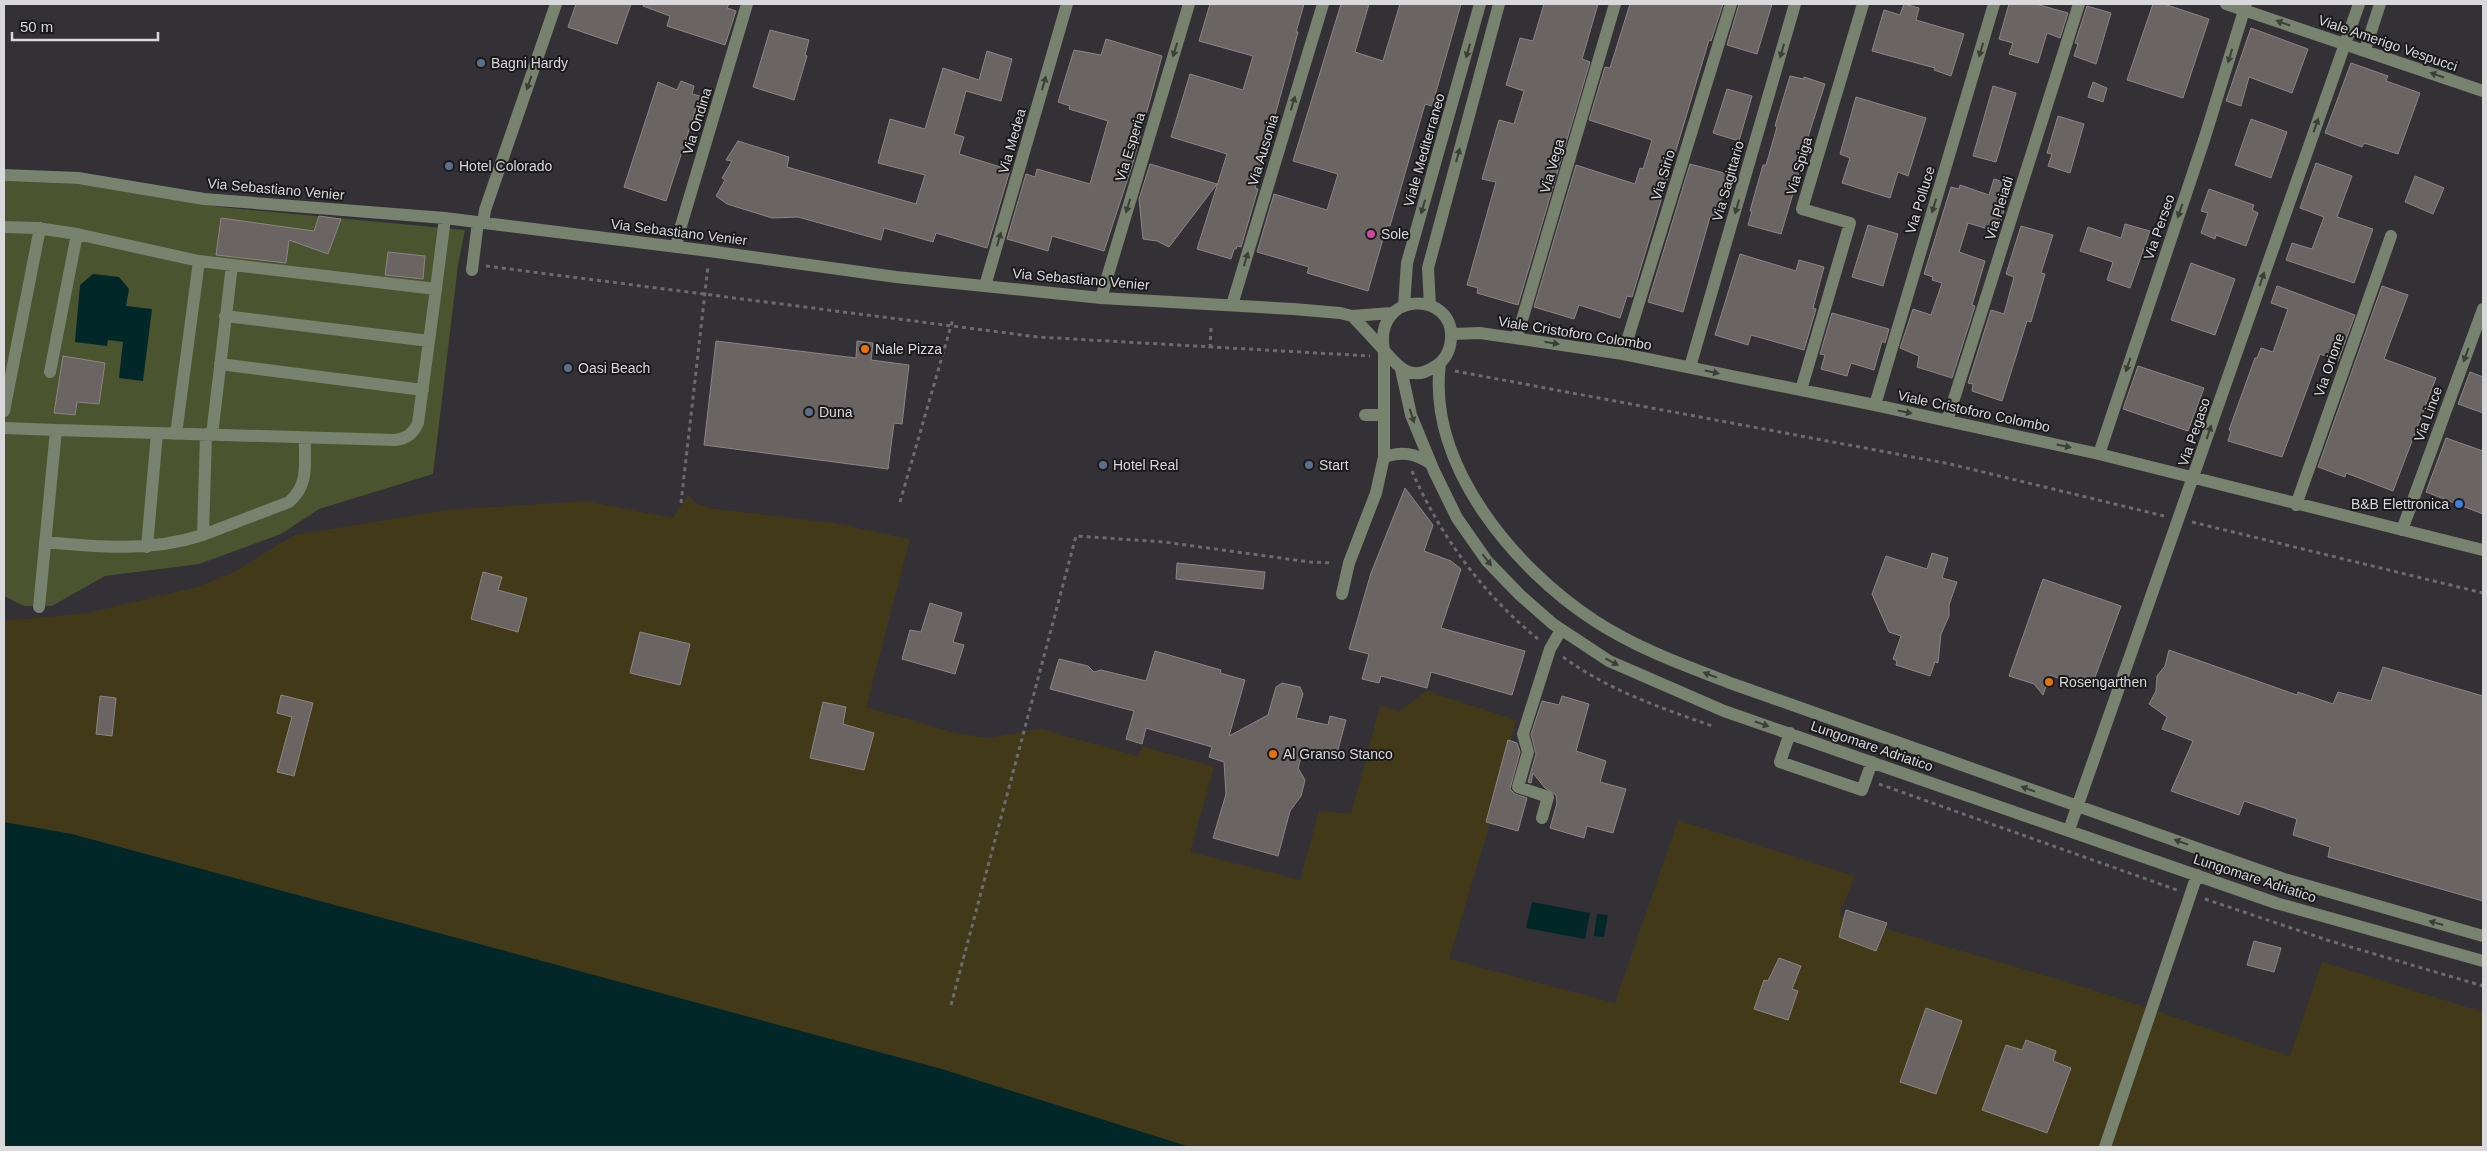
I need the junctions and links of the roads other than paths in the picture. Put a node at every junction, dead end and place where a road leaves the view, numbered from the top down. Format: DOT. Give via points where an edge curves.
graph roads {
  1 [pos="556,4"];
  2 [pos="747,4"];
  3 [pos="1067,4"];
  4 [pos="1189,4"];
  5 [pos="1323,4"];
  6 [pos="1480,4"];
  7 [pos="1499,4"];
  8 [pos="1615,4"];
  9 [pos="1731,4"];
  10 [pos="1796,4"];
  11 [pos="1863,4"];
  12 [pos="1994,4"];
  13 [pos="2079,4"];
  14 [pos="2226,4"];
  15 [pos="2359,4"];
  16 [pos="2380,4"];
  17 [pos="2245,7"];
  18 [pos="2345,43"];
  19 [pos="2365,50"];
  20 [pos="2483,91"];
  21 [pos="4,175"];
  22 [pos="445,218"];
  23 [pos="480,222"];
  24 [pos="4,226"];
  25 [pos="40,228"];
  26 [pos="77,234"];
  27 [pos="2391,236"];
  28 [pos="677,247"];
  29 [pos="199,261"];
  30 [pos="232,265"];
  31 [pos="472,267"];
  32 [pos="985,286"];
  33 [pos="436,289"];
  34 [pos="1101,298"];
  35 [pos="1232,305"];
  36 [pos="1430,305"];
  37 [pos="1404,306"];
  38 [pos="2483,309"];
  39 [pos="1392,313"];
  40 [pos="226,316"];
  41 [pos="1352,316"];
  42 [pos="1452,334"];
  43 [pos="1517,337"];
  44 [pos="429,341"];
  45 [pos="1384,350"];
  46 [pos="1623,354"];
  47 [pos="220,364"];
  48 [pos="1440,364"];
  49 [pos="1690,367"];
  50 [pos="1401,369"];
  51 [pos="50,372"];
  52 [pos="423,390"];
  53 [pos="1801,390"];
  54 [pos="1875,405"];
  55 [pos="4,411"];
  56 [pos="1365,415"];
  57 [pos="1383,415"];
  58 [pos="1947,421"];
  59 [pos="4,428"];
  60 [pos="56,430"];
  61 [pos="157,433"];
  62 [pos="176,434"];
  63 [pos="209,434"];
  64 [pos="305,438"];
  65 [pos="2099,454"];
  66 [pos="1384,457"];
  67 [pos="1431,464"];
  68 [pos="2194,478"];
  69 [pos="2296,505"];
  70 [pos="2402,530"];
  71 [pos="203,535"];
  72 [pos="45,542"];
  73 [pos="147,547"];
  74 [pos="2483,550"];
  75 [pos="1342,594"];
  76 [pos="39,607"];
  77 [pos="1561,630"];
  78 [pos="1790,733"];
  79 [pos="1872,762"];
  80 [pos="2078,806"];
  81 [pos="1542,818"];
  82 [pos="2069,830"];
  83 [pos="2197,875"];
  84 [pos="2483,936"];
  85 [pos="2483,961"];
  86 [pos="2105,1147"];
  1 -- 23 [label="street, one-way"];
  2 -- 28 [label="street, Via Ondina"];
  32 -- 3 [label="street, Via Medea, one-way"];
  4 -- 34 [label="street, Via Esperia, one-way"];
  35 -- 5 [label="street, Via Ausonia, one-way"];
  6 -- 37 [label="street, Viale Mediterraneo, one-way" via="1407,263"];
  36 -- 7 [label="street, one-way" via="1428,268"];
  8 -- 43 [label="street, Via Vega"];
  9 -- 46 [label="street, Via Sirio"];
  10 -- 49 [label="street, Via Sagittario, one-way"];
  11 -- 53 [label="street, Via Spiga" via="1802,209 1850,223"];
  12 -- 54 [label="street, Via Polluce, one-way"];
  13 -- 58 [label="street, Via Pleiadi"];
  14 -- 17 [label="street, Viale Amerigo Vespucci"];
  15 -- 18 [label="street, Via Pegaso"];
  16 -- 19 [label="street"];
  18 -- 17 [label="street, Viale Amerigo Vespucci, one-way"];
  17 -- 65 [label="street, Via Perseo, one-way"];
  18 -- 19 [label="street, Viale Amerigo Vespucci"];
  68 -- 18 [label="street, Via Pegaso, one-way"];
  20 -- 19 [label="street, Viale Amerigo Vespucci, one-way"];
  21 -- 22 [label="street, Via Sebastiano Venier" via="78,178 204,199"];
  22 -- 23 [label="street, Via Sebastiano Venier"];
  22 -- 33 [label="street"];
  23 -- 28 [label="street, Via Sebastiano Venier"];
  23 -- 31 [label="street"];
  24 -- 25 [label="street"];
  25 -- 26 [label="street"];
  25 -- 55 [label="street"];
  26 -- 29 [label="street"];
  26 -- 51 [label="street"];
  27 -- 69 [label="street, Via Orione"];
  28 -- 32 [label="street, Via Sebastiano Venier"];
  29 -- 30 [label="street"];
  29 -- 62 [label="street"];
  30 -- 33 [label="street"];
  30 -- 40 [label="street"];
  32 -- 34 [label="street, Via Sebastiano Venier"];
  33 -- 44 [label="street"];
  34 -- 35 [label="street, Via Sebastiano Venier"];
  35 -- 41 [label="street, Via Sebastiano Venier"];
  36 -- 37 [label="street"];
  36 -- 42 [label="street" via="1444,316"];
  37 -- 39 [label="street"];
  38 -- 70 [label="street, Via Lince, one-way"];
  39 -- 41 [label="street, Via Sebastiano Venier"];
  39 -- 45 [label="street" via="1383,331"];
  40 -- 44 [label="street"];
  40 -- 47 [label="street"];
  41 -- 45 [label="street"];
  42 -- 43 [label="street, Viale Cristoforo Colombo" via="1467,332"];
  42 -- 48 [label="street" via="1447,355"];
  43 -- 46 [label="street, Viale Cristoforo Colombo, one-way"];
  44 -- 52 [label="street"];
  45 -- 50 [label="street"];
  45 -- 57 [label="street"];
  46 -- 49 [label="street, Viale Cristoforo Colombo"];
  47 -- 52 [label="street"];
  47 -- 63 [label="street"];
  48 -- 50 [label="street" via="1421,372"];
  80 -- 48 [label="street, Lungomare Adriatico, one-way" via="1733,684 1656,654 1595,622 1538,577 1507,545 1477,505 1456,464 1440,410 1437,385"];
  49 -- 53 [label="street, Viale Cristoforo Colombo, one-way"];
  50 -- 67 [label="street, Lungomare Adriatico, one-way" via="1411,415"];
  52 -- 64 [label="street" via="418,423 406,438"];
  53 -- 54 [label="street, Viale Cristoforo Colombo"];
  54 -- 58 [label="street, Viale Cristoforo Colombo, one-way"];
  56 -- 57 [label="street"];
  57 -- 66 [label="street"];
  58 -- 65 [label="street, Viale Cristoforo Colombo, one-way"];
  59 -- 60 [label="street"];
  60 -- 61 [label="street"];
  60 -- 72 [label="street"];
  61 -- 62 [label="street"];
  61 -- 73 [label="street"];
  62 -- 63 [label="street"];
  63 -- 64 [label="street"];
  63 -- 71 [label="street"];
  64 -- 71 [label="street" via="304,485 297,495 289,502"];
  65 -- 68 [label="street, Viale Cristoforo Colombo"];
  66 -- 67 [label="street" via="1405,453 1420,456"];
  66 -- 75 [label="street" via="1376,493 1349,563"];
  67 -- 77 [label="street, Lungomare Adriatico, one-way" via="1457,518 1487,562 1520,596"];
  68 -- 69 [label="street, Viale Cristoforo Colombo"];
  68 -- 80 [label="street, Via Pegaso"];
  69 -- 70 [label="street, Viale Cristoforo Colombo"];
  70 -- 74 [label="street, Viale Cristoforo Colombo"];
  71 -- 73 [label="street"];
  72 -- 73 [label="street" via="115,548"];
  72 -- 76 [label="street"];
  77 -- 78 [label="street, Lungomare Adriatico, one-way" via="1609,661 1644,678 1724,711"];
  77 -- 81 [label="street" via="1550,649 1523,734 1528,752 1518,787 1548,797"];
  78 -- 79 [label="street, Lungomare Adriatico"];
  78 -- 79 [label="street" via="1780,762 1862,790"];
  79 -- 82 [label="street, Lungomare Adriatico"];
  80 -- 82 [label="street, Via Pegaso"];
  84 -- 80 [label="street, Lungomare Adriatico, one-way" via="2284,879"];
  82 -- 83 [label="street, Lungomare Adriatico"];
  83 -- 85 [label="street, Lungomare Adriatico" via="2276,903"];
  83 -- 86 [label="street"];
}
